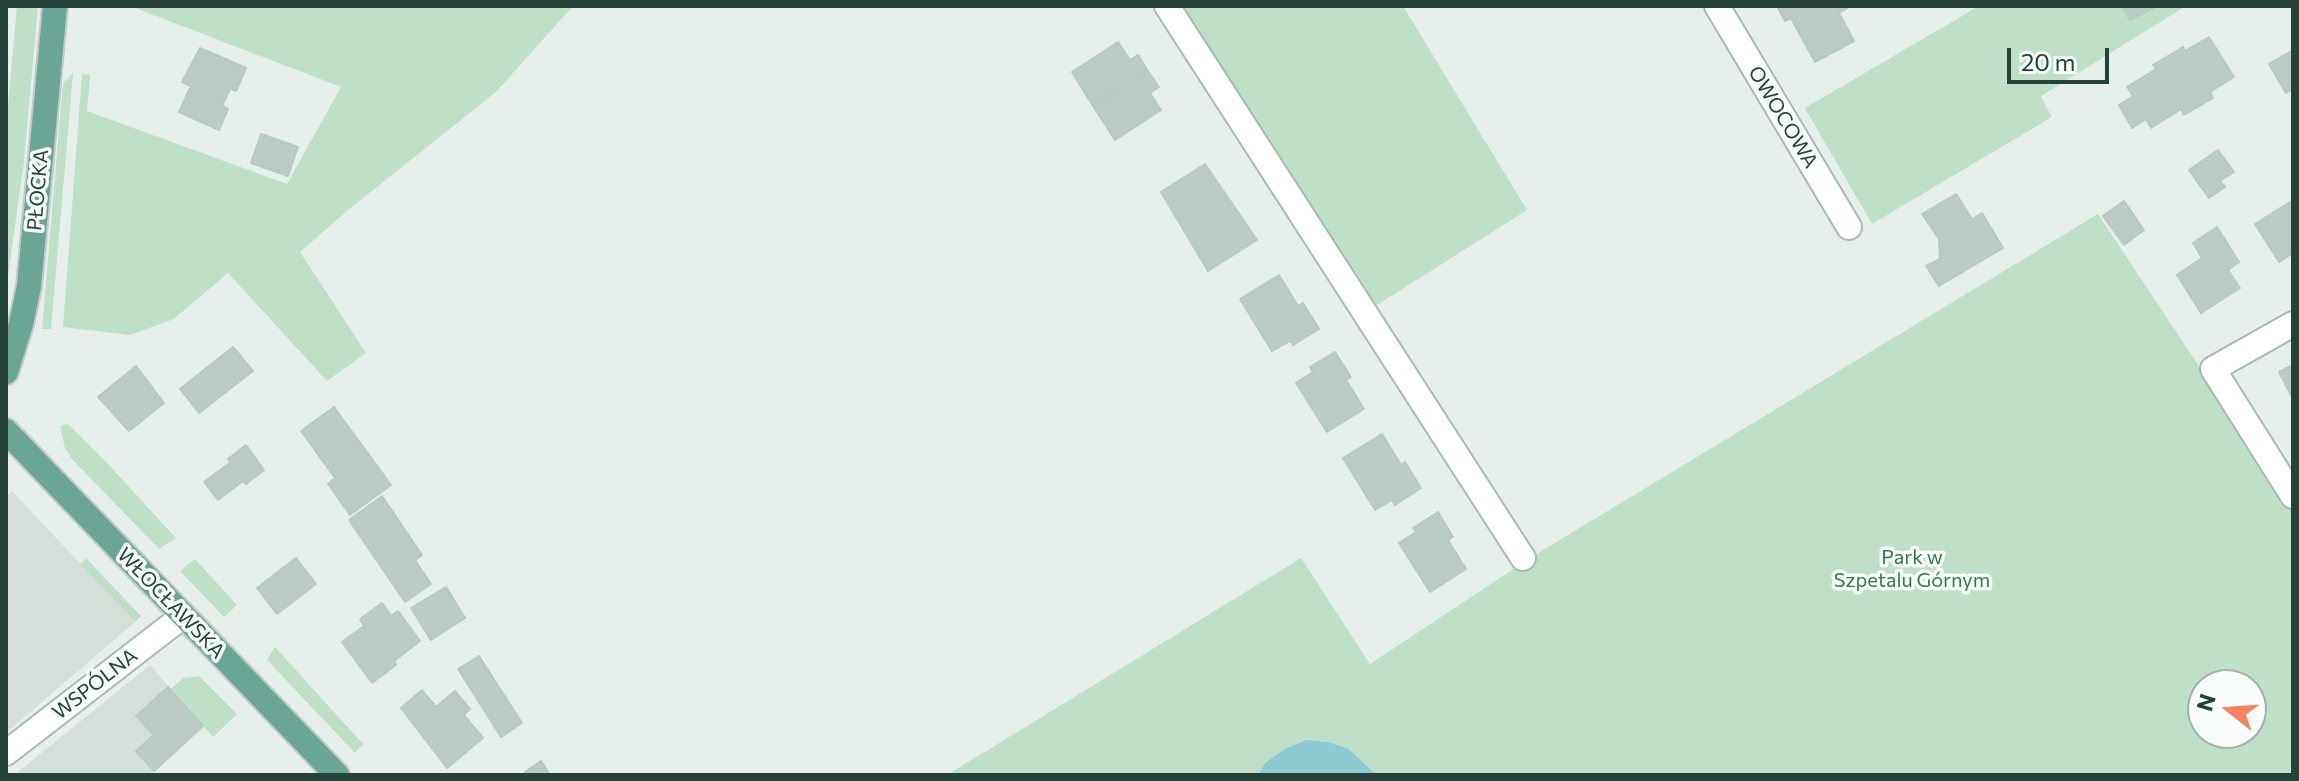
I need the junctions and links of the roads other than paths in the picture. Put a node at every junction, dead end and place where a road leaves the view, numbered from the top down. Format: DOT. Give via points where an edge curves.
graph roads {
  1 [pos="55,6"];
  2 [pos="1167,6"];
  3 [pos="1717,6"];
  4 [pos="1849,227"];
  5 [pos="2293,324"];
  6 [pos="6,372"];
  7 [pos="6,431"];
  8 [pos="2293,496"];
  9 [pos="1523,558"];
  10 [pos="183,616"];
  11 [pos="6,753"];
  12 [pos="337,775"];
  1 -- 6 [label="main road, PŁOCKA" via="29,286"];
  2 -- 9 [label="street"];
  3 -- 4 [label="street, OWOCOWA"];
  5 -- 8 [label="street" via="2213,369"];
  7 -- 10 [label="main road, WŁOCŁAWSKA"];
  10 -- 11 [label="street, WSPÓLNA"];
  10 -- 12 [label="main road, WŁOCŁAWSKA"];
}
